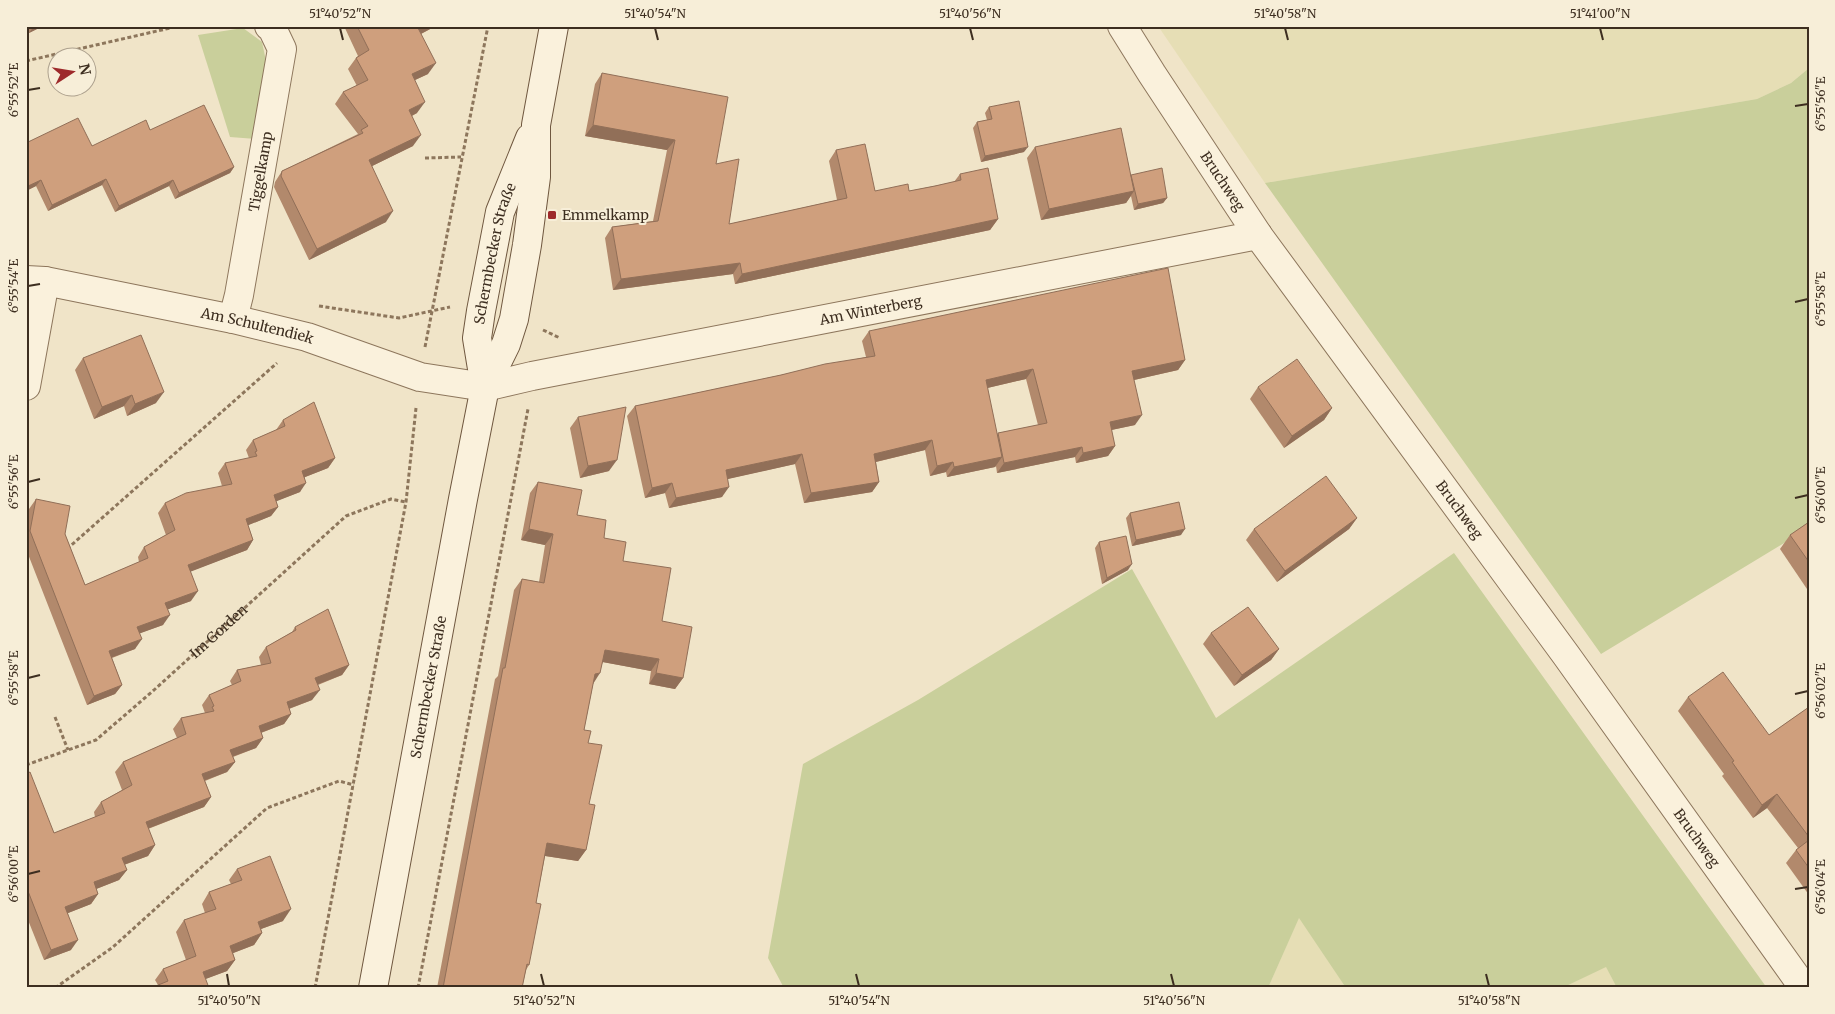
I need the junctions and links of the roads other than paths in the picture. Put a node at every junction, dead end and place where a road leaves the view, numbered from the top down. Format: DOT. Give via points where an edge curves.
graph roads {
  1 [pos="269,26"];
  2 [pos="554,26"];
  3 [pos="1122,26"];
  4 [pos="1258,236"];
  5 [pos="36,280"];
  6 [pos="233,319"];
  7 [pos="26,386"];
  8 [pos="485,387"];
  9 [pos="373,988"];
  10 [pos="1804,988"];
  1 -- 6 [label="street, Tiggelkamp" via="282,49"];
  2 -- 8 [label="street, Schermbecker Straße" via="536,125 536,176 514,319"];
  3 -- 4 [label="street, Bruchweg"];
  4 -- 8 [label="street, Am Winterberg"];
  4 -- 10 [label="street, Bruchweg" via="1566,655"];
  5 -- 6 [label="street, Am Schultendiek"];
  5 -- 7 [label="street"];
  6 -- 8 [label="street, Am Schultendiek" via="307,337 420,377"];
  8 -- 9 [label="street, Schermbecker Straße"];
}
